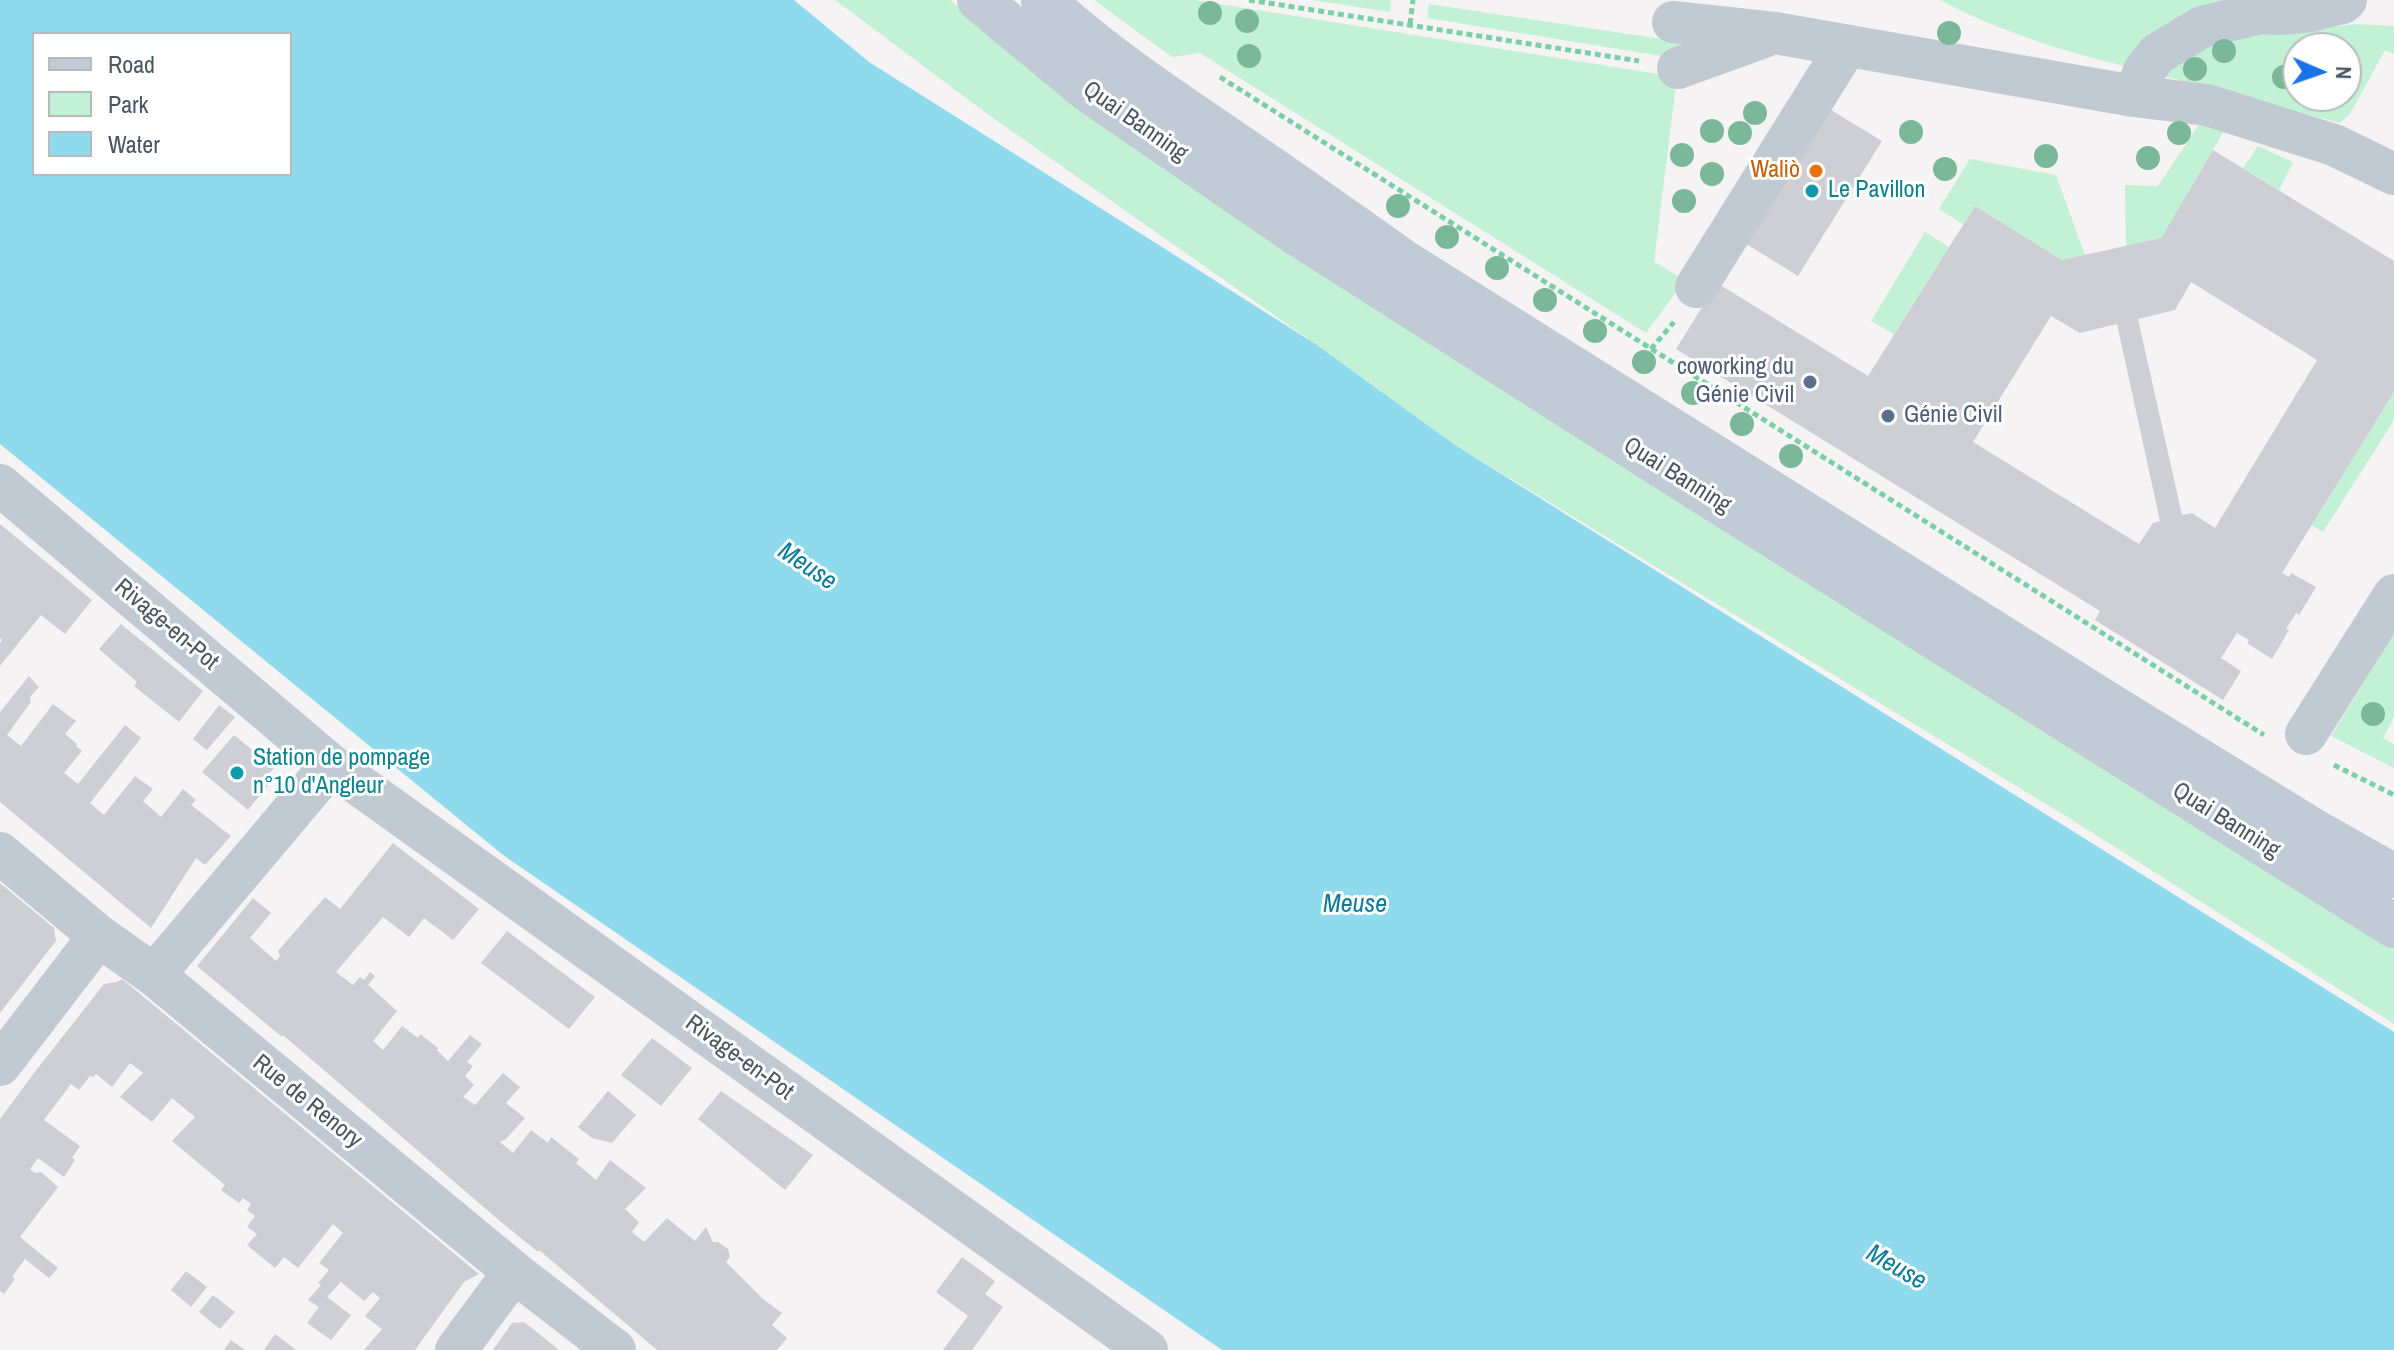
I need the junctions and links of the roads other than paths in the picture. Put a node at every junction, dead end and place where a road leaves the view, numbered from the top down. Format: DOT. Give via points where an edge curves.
graph roads {
  1 [pos="979,0"];
  2 [pos="1043,0"];
  3 [pos="2346,0"];
  4 [pos="1777,17"];
  5 [pos="1673,22"];
  6 [pos="1846,47"];
  7 [pos="1678,68"];
  8 [pos="2139,83"];
  9 [pos="2394,174"];
  10 [pos="1696,287"];
  11 [pos="0,485"];
  12 [pos="2394,595"];
  13 [pos="2286,735"];
  14 [pos="331,765"];
  15 [pos="2316,832"];
  16 [pos="0,853"];
  17 [pos="2394,855"];
  18 [pos="2394,876"];
  19 [pos="2394,926"];
  20 [pos="99,936"];
  21 [pos="154,975"];
  22 [pos="0,1065"];
  23 [pos="514,1272"];
  24 [pos="456,1350"];
  25 [pos="615,1350"];
  26 [pos="1147,1350"];
  1 -- 19 [label="main road, Quai Banning" via="1088,90 1299,235"];
  2 -- 15 [label="main road, Quai Banning" via="1188,112 1404,262"];
  3 -- 8 [label="street" via="2311,11 2260,13 2202,27 2157,54"];
  4 -- 5 [label="street"];
  4 -- 6 [label="street"];
  4 -- 7 [label="street"];
  6 -- 8 [label="street"];
  6 -- 10 [label="street"];
  8 -- 9 [label="street" via="2334,145"];
  11 -- 14 [label="street, Rivage-en-Pot"];
  12 -- 13 [label="street"];
  14 -- 21 [label="street"];
  14 -- 26 [label="street, Rivage-en-Pot"];
  15 -- 17 [label="street"];
  15 -- 18 [label="main road, Quai Banning"];
  16 -- 20 [label="street, Rue de Renory"];
  20 -- 21 [label="street, Rue de Renory"];
  20 -- 22 [label="street"];
  21 -- 23 [label="street, Rue de Renory"];
  23 -- 24 [label="street"];
  23 -- 25 [label="street, Rue de Renory"];
}
